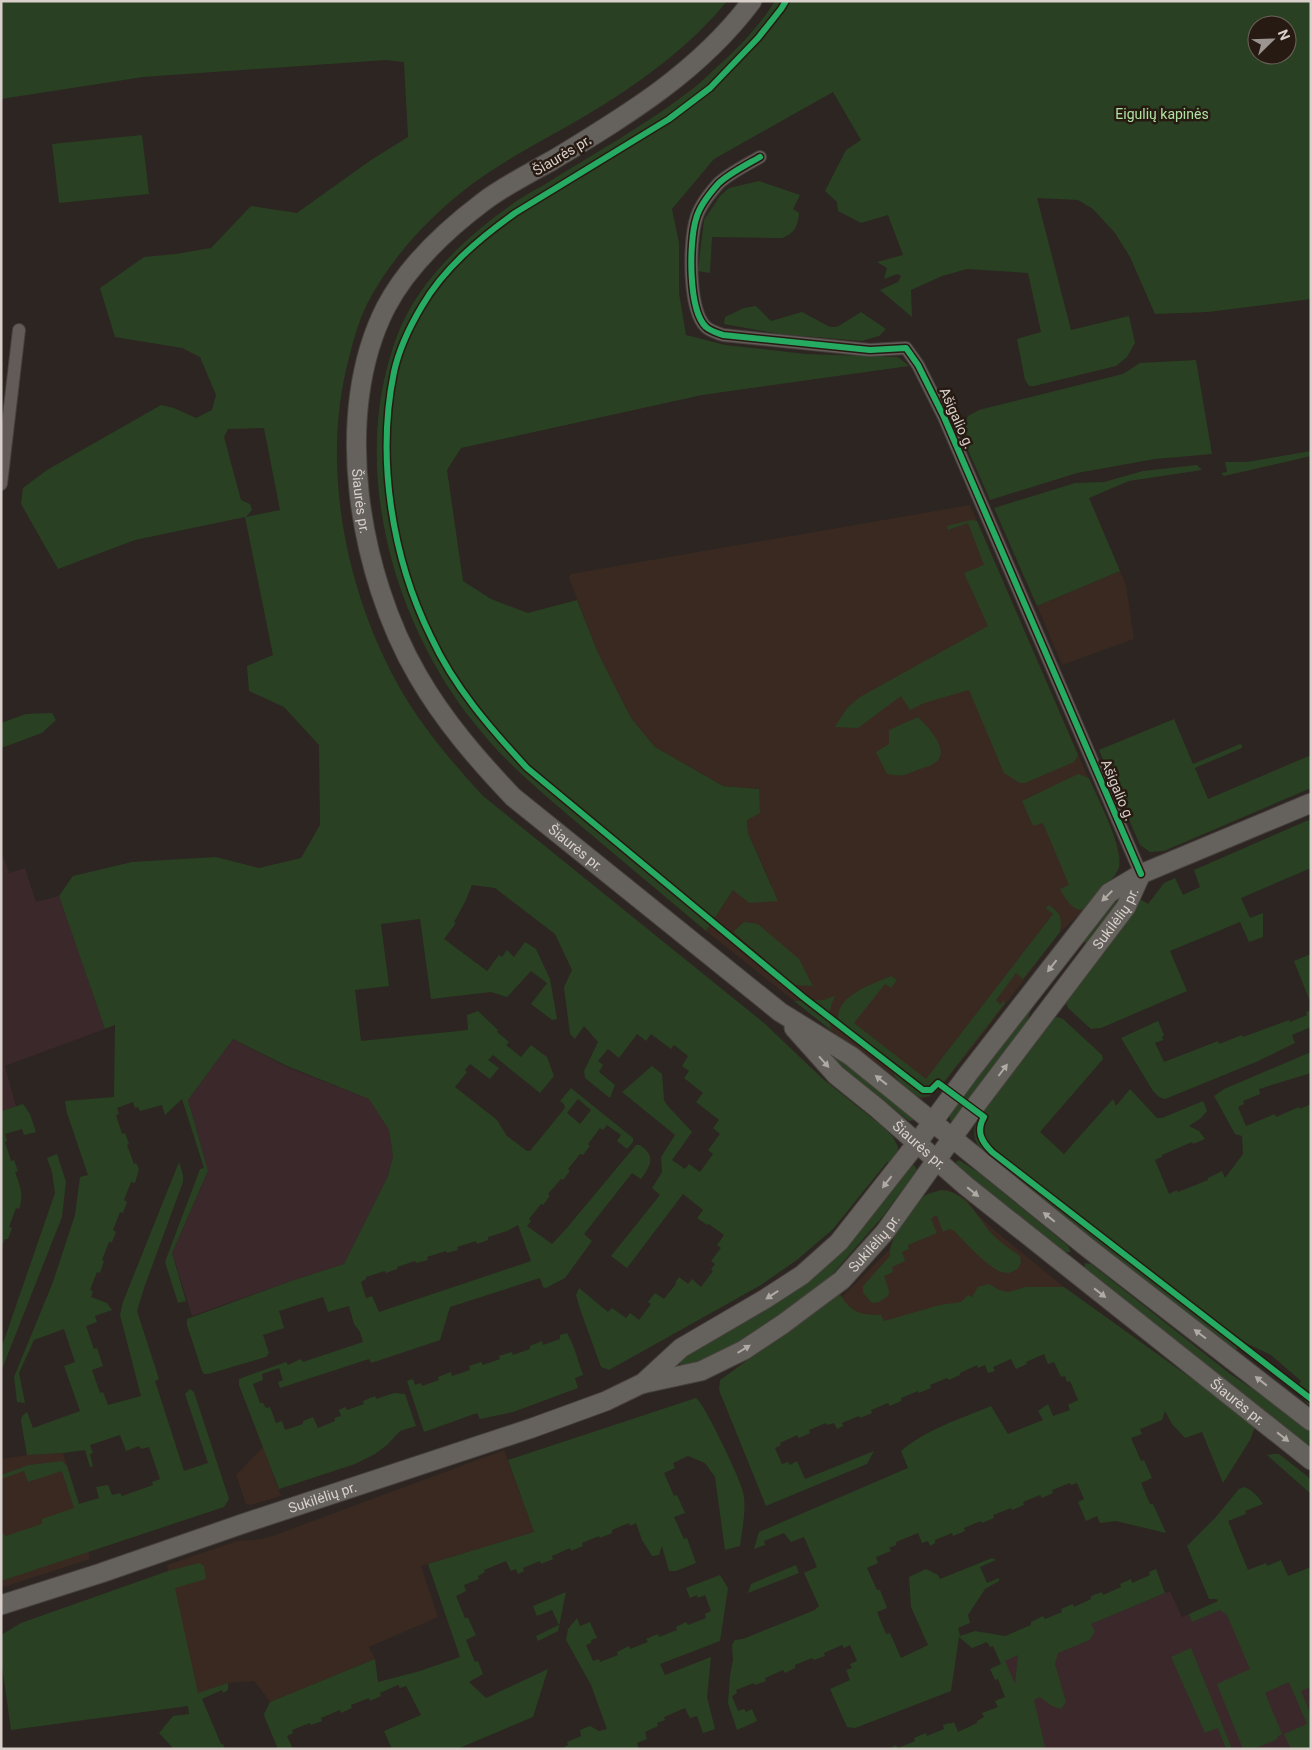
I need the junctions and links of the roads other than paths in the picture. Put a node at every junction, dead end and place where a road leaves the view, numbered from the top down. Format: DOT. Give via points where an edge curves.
graph roads {
  1 [pos="752,1"];
  2 [pos="760,157"];
  3 [pos="19,330"];
  4 [pos="1,484"];
  5 [pos="1311,803"];
  6 [pos="1141,874"];
  7 [pos="780,1012"];
  8 [pos="933,1122"];
  9 [pos="952,1138"];
  10 [pos="917,1143"];
  11 [pos="936,1160"];
  12 [pos="1088,1248"];
  13 [pos="1070,1269"];
  14 [pos="641,1384"];
  15 [pos="1311,1421"];
  16 [pos="1311,1460"];
  17 [pos="1,1605"];
  1 -- 7 [label="main road, Šiaurės pr." via="727,32 688,70 624,117 484,201 436,242 409,273 387,306 372,340 357,421 356,464 360,511 387,609 401,646 442,716 513,797"];
  2 -- 6 [label="street, Ašigalio g." via="720,182 696,218 692,240 692,288 696,313 706,327 723,335 870,350 906,348 944,417"];
  3 -- 4 [label="street"];
  5 -- 6 [label="main road"];
  6 -- 8 [label="main road, Sukilėlių pr., one-way" via="1109,893"];
  9 -- 6 [label="main road, Sukilėlių pr., one-way" via="1126,907"];
  8 -- 7 [label="main road, Šiaurės pr., one-way" via="851,1056"];
  7 -- 10 [label="main road, Šiaurės pr., one-way" via="836,1075"];
  8 -- 9 [label="main road, Šiaurės pr."];
  8 -- 10 [label="main road, Sukilėlių pr."];
  9 -- 11 [label="main road, Sukilėlių pr."];
  12 -- 9 [label="main road, Šiaurės pr., one-way"];
  10 -- 11 [label="main road, Šiaurės pr."];
  10 -- 14 [label="main road, Sukilėlių pr., one-way" via="838,1242 802,1275 681,1348"];
  11 -- 13 [label="main road, Šiaurės pr., one-way"];
  14 -- 11 [label="main road, Sukilėlių pr., one-way" via="701,1372 744,1350 820,1298 842,1280 885,1232"];
  12 -- 13 [label="main road"];
  15 -- 12 [label="main road, Šiaurės pr., one-way"];
  13 -- 16 [label="main road, Šiaurės pr., one-way"];
  14 -- 17 [label="main road, Sukilėlių pr." via="560,1419"];
}
